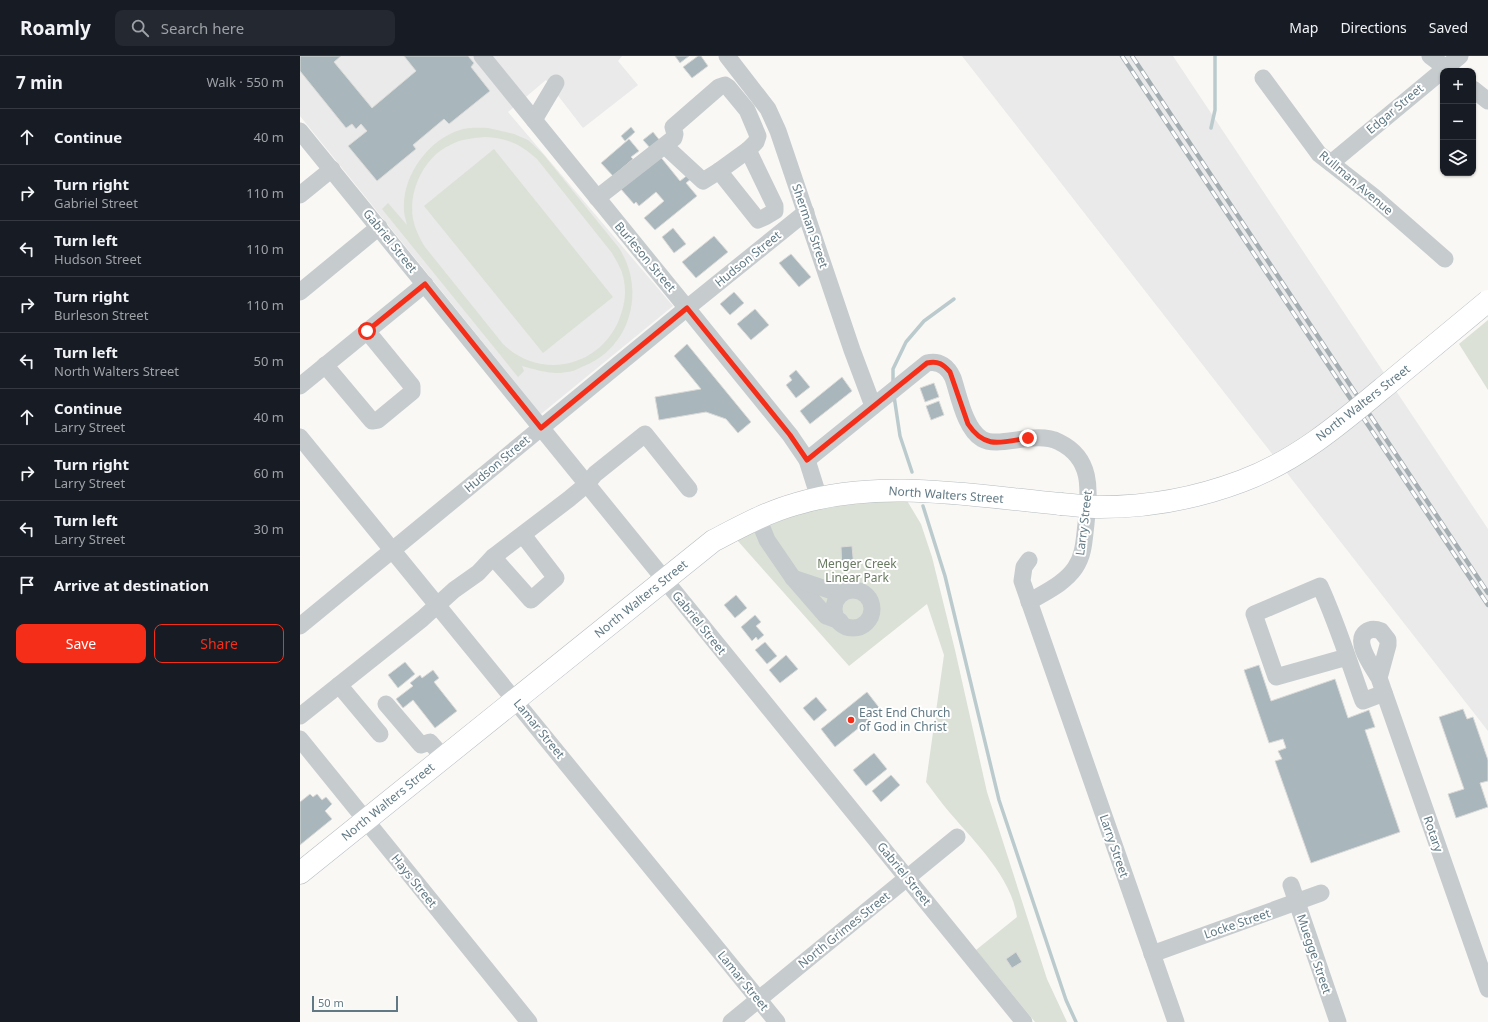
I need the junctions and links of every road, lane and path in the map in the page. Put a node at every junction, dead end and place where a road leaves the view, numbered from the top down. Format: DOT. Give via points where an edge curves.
graph roads {
  1 [pos="482,56"];
  2 [pos="727,56"];
  3 [pos="1430,56"];
  4 [pos="1460,56"];
  5 [pos="1445,68"];
  6 [pos="1450,68"];
  7 [pos="1440,76"];
  8 [pos="1263,78"];
  9 [pos="556,83"];
  10 [pos="1476,91"];
  11 [pos="1488,101"];
  12 [pos="534,120"];
  13 [pos="300,131"];
  14 [pos="665,146"];
  15 [pos="748,150"];
  16 [pos="1330,163"];
  17 [pos="332,169"];
  18 [pos="719,171"];
  19 [pos="300,195"];
  20 [pos="596,198"];
  21 [pos="806,212"];
  22 [pos="765,217"];
  23 [pos="379,227"];
  24 [pos="779,234"];
  25 [pos="1445,259"];
  26 [pos="425,284"];
  27 [pos="300,292"];
  28 [pos="1488,301"];
  29 [pos="687,308"];
  30 [pos="367,331"];
  31 [pos="325,365"];
  32 [pos="300,386"];
  33 [pos="878,402"];
  34 [pos="541,428"];
  35 [pos="300,439"];
  36 [pos="807,460"];
  37 [pos="587,484"];
  38 [pos="689,489"];
  39 [pos="819,498"];
  40 [pos="758,518"];
  41 [pos="522,535"];
  42 [pos="392,550"];
  43 [pos="493,557"];
  44 [pos="1029,560"];
  45 [pos="793,578"];
  46 [pos="664,579"];
  47 [pos="841,594"];
  48 [pos="1029,602"];
  49 [pos="437,606"];
  50 [pos="840,621"];
  51 [pos="300,626"];
  52 [pos="1347,657"];
  53 [pos="339,685"];
  54 [pos="515,701"];
  55 [pos="386,704"];
  56 [pos="300,716"];
  57 [pos="380,734"];
  58 [pos="303,749"];
  59 [pos="444,758"];
  60 [pos="365,820"];
  61 [pos="957,837"];
  62 [pos="300,873"];
  63 [pos="907,878"];
  64 [pos="1291,885"];
  65 [pos="1321,893"];
  66 [pos="1296,903"];
  67 [pos="1152,954"];
  68 [pos="1488,989"];
  69 [pos="759,1000"];
  70 [pos="529,1022"];
  71 [pos="732,1022"];
  72 [pos="777,1022"];
  73 [pos="1024,1022"];
  74 [pos="1176,1022"];
  75 [pos="1338,1022"];
  1 -- 12 [label="street, Burleson Street"];
  2 -- 21 [label="street, Sherman Street" via="755,90 772,117"];
  3 -- 5 [label="street"];
  4 -- 6 [label="street, Edgar Street"];
  7 -- 16 [label="street, Edgar Street"];
  8 -- 16 [label="street, Rullman Avenue" via="1312,146"];
  9 -- 12 [label="street"];
  10 -- 11 [label="street"];
  12 -- 20 [label="street, Burleson Street"];
  13 -- 17 [label="street, Gabriel Street"];
  14 -- 15 [label="street" via="674,138 673,127 725,85 747,110 758,136"];
  14 -- 18 [label="street" via="703,181"];
  14 -- 20 [label="street"];
  15 -- 18 [label="street"];
  15 -- 22 [label="street" via="776,209"];
  16 -- 25 [label="street, Rullman Avenue"];
  17 -- 19 [label="street"];
  17 -- 23 [label="street, Gabriel Street"];
  18 -- 22 [label="street" via="758,220"];
  20 -- 29 [label="street, Burleson Street"];
  21 -- 24 [label="street, Hudson Street"];
  21 -- 33 [label="street, Sherman Street" via="852,350"];
  22 -- 24 [label="street"];
  23 -- 26 [label="street, Gabriel Street"];
  23 -- 27 [label="street"];
  24 -- 29 [label="street, Hudson Street"];
  26 -- 30 [label="street"];
  26 -- 34 [label="street, Gabriel Street"];
  28 -- 39 [label="main road, North Walters Street, bridge" via="1337,427 1276,465 1244,481 1218,490 1158,503 1099,507 915,490 857,491"];
  29 -- 34 [label="street, Hudson Street"];
  29 -- 36 [label="street, Burleson Street" via="790,435"];
  30 -- 31 [label="street"];
  30 -- 31 [label="street" via="412,386 412,392 378,420 372,420"];
  31 -- 32 [label="street"];
  33 -- 36 [label="street"];
  33 -- 48 [label="street, Larry Street" via="927,363 939,362 950,372 968,424 982,440 993,443 1028,438 1048,439 1072,450 1086,473 1089,494 1083,549 1074,570 1062,582"];
  34 -- 37 [label="street, Gabriel Street"];
  34 -- 42 [label="street, Hudson Street"];
  35 -- 42 [label="street, Lamar Street"];
  36 -- 39 [label="street, Burleson Street"];
  37 -- 38 [label="street" via="645,434"];
  37 -- 41 [label="street"];
  37 -- 46 [label="street, Gabriel Street"];
  39 -- 40 [label="main road, North Walters Street" via="796,503"];
  40 -- 45 [label="street" via="767,540"];
  40 -- 46 [label="main road, North Walters Street" via="713,541"];
  41 -- 43 [label="street"];
  41 -- 43 [label="street" via="556,578 531,600"];
  42 -- 49 [label="street, Lamar Street"];
  42 -- 51 [label="street, Hudson Street"];
  43 -- 49 [label="street" via="478,573"];
  44 -- 48 [label="street, Larry Street" via="1024,567 1022,581"];
  45 -- 47 [label="street"];
  45 -- 50 [label="street" via="826,616"];
  46 -- 54 [label="main road, North Walters Street"];
  46 -- 63 [label="street, Gabriel Street"];
  47 -- 50 [label="street" via="834,610"];
  47 -- 50 [label="street" via="852,590 864,594 872,610 862,625 850,627"];
  48 -- 67 [label="street, Larry Street"];
  49 -- 53 [label="street"];
  49 -- 54 [label="street, Lamar Street"];
  52 -- 52 [label="street" via="1320,586 1254,614 1276,677"];
  52 -- 68 [label="street, Rotary" via="1363,701 1382,685"];
  53 -- 56 [label="street"];
  53 -- 57 [label="street"];
  54 -- 59 [label="main road, North Walters Street"];
  54 -- 69 [label="street, Lamar Street"];
  55 -- 59 [label="street" via="421,745 430,742"];
  58 -- 60 [label="street, Hays Street"];
  59 -- 60 [label="main road, North Walters Street"];
  60 -- 62 [label="main road, North Walters Street"];
  60 -- 70 [label="street, Hays Street"];
  61 -- 63 [label="street, North Grimes Street"];
  63 -- 69 [label="street, North Grimes Street"];
  63 -- 73 [label="street, Gabriel Street"];
  64 -- 66 [label="street, Muegge Street"];
  65 -- 66 [label="street, Locke Street"];
  66 -- 67 [label="street, Locke Street"];
  66 -- 75 [label="street, Muegge Street"];
  67 -- 74 [label="street, Larry Street"];
  69 -- 71 [label="street, North Grimes Street"];
  69 -- 72 [label="street, Lamar Street"];
}
